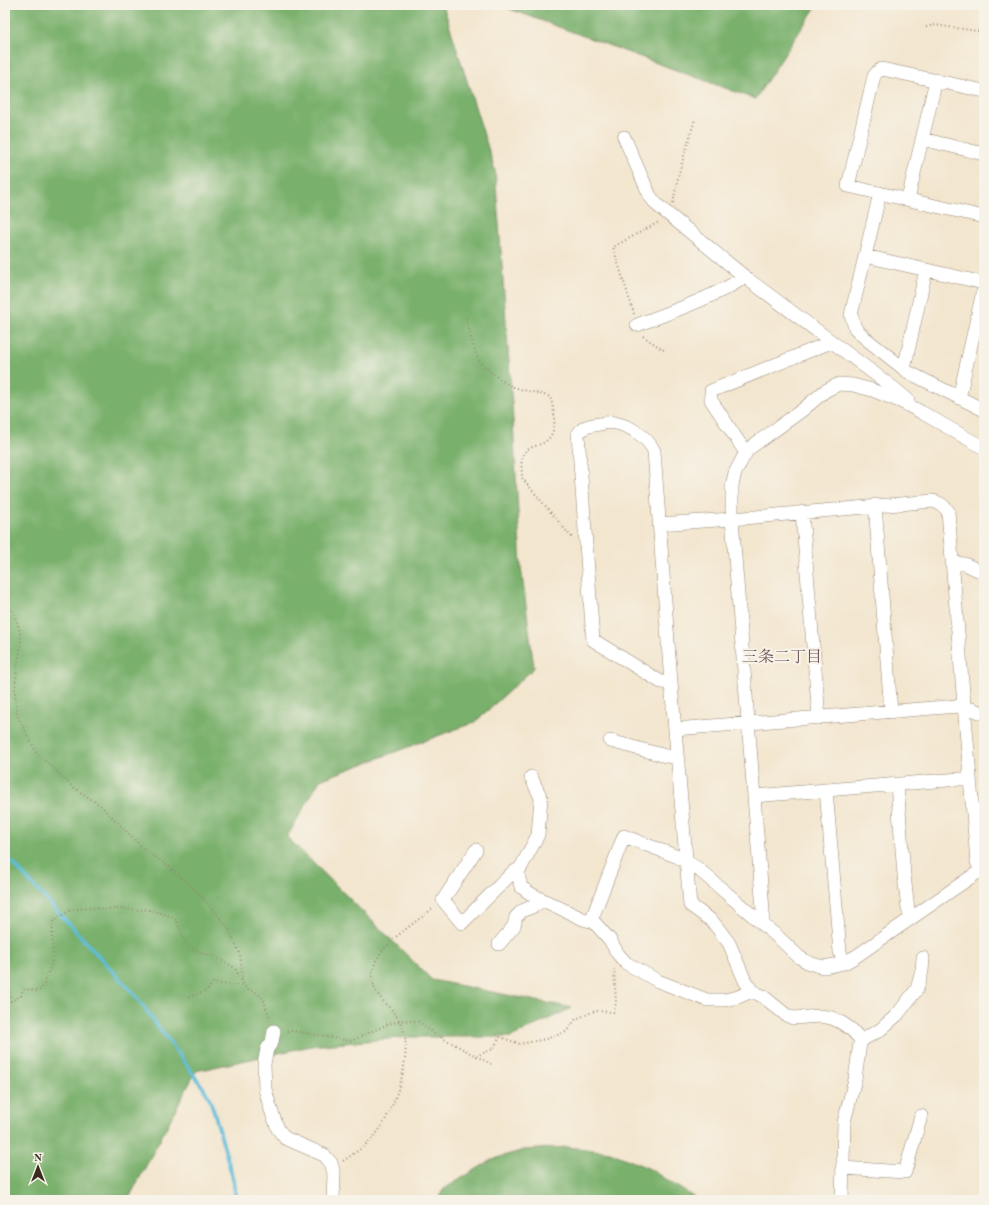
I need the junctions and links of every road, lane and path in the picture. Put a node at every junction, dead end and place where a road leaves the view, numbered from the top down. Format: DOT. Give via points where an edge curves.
graph roads {
  1 [pos="926,27"];
  2 [pos="984,32"];
  3 [pos="936,80"];
  4 [pos="984,90"];
  5 [pos="695,119"];
  6 [pos="624,137"];
  7 [pos="922,139"];
  8 [pos="984,154"];
  9 [pos="880,193"];
  10 [pos="908,199"];
  11 [pos="670,216"];
  12 [pos="984,216"];
  13 [pos="865,256"];
  14 [pos="926,270"];
  15 [pos="745,277"];
  16 [pos="984,283"];
  17 [pos="984,287"];
  18 [pos="466,318"];
  19 [pos="637,325"];
  20 [pos="831,342"];
  21 [pos="665,351"];
  22 [pos="904,369"];
  23 [pos="960,398"];
  24 [pos="984,410"];
  25 [pos="921,412"];
  26 [pos="984,448"];
  27 [pos="746,453"];
  28 [pos="875,505"];
  29 [pos="802,512"];
  30 [pos="732,519"];
  31 [pos="659,524"];
  32 [pos="586,541"];
  33 [pos="952,563"];
  34 [pos="984,573"];
  35 [pos="5,601"];
  36 [pos="671,683"];
  37 [pos="964,707"];
  38 [pos="891,712"];
  39 [pos="984,714"];
  40 [pos="819,718"];
  41 [pos="748,723"];
  42 [pos="675,729"];
  43 [pos="610,741"];
  44 [pos="677,757"];
  45 [pos="531,777"];
  46 [pos="970,779"];
  47 [pos="897,784"];
  48 [pos="826,790"];
  49 [pos="754,796"];
  50 [pos="476,850"];
  51 [pos="687,862"];
  52 [pos="517,870"];
  53 [pos="983,870"];
  54 [pos="443,900"];
  55 [pos="543,900"];
  56 [pos="912,918"];
  57 [pos="591,921"];
  58 [pos="763,924"];
  59 [pos="499,944"];
  60 [pos="923,958"];
  61 [pos="844,963"];
  62 [pos="614,965"];
  63 [pos="5,977"];
  64 [pos="244,986"];
  65 [pos="752,991"];
  66 [pos="190,997"];
  67 [pos="400,1021"];
  68 [pos="274,1031"];
  69 [pos="862,1041"];
  70 [pos="476,1056"];
  71 [pos="491,1064"];
  72 [pos="921,1116"];
  73 [pos="332,1168"];
  74 [pos="842,1168"];
  75 [pos="333,1200"];
  76 [pos="842,1200"];
  1 -- 2 [label="path" via="935,25"];
  3 -- 4 [label="street"];
  3 -- 7 [label="street"];
  3 -- 9 [label="street" via="882,69 874,76 848,186"];
  5 -- 11 [label="path"];
  6 -- 11 [label="street" via="650,196"];
  7 -- 8 [label="street"];
  7 -- 10 [label="street"];
  9 -- 10 [label="street"];
  9 -- 13 [label="street"];
  10 -- 12 [label="street"];
  11 -- 15 [label="street"];
  11 -- 19 [label="path" via="613,247"];
  13 -- 14 [label="street"];
  13 -- 22 [label="street" via="851,315 855,328"];
  14 -- 16 [label="street"];
  14 -- 22 [label="street"];
  15 -- 19 [label="street" via="695,303"];
  15 -- 20 [label="street"];
  17 -- 23 [label="street"];
  18 -- 32 [label="path" via="479,361 510,385 550,397 554,407 551,437 524,454 521,465 522,478 573,539"];
  19 -- 21 [label="path" via="643,337"];
  20 -- 25 [label="street" via="895,389"];
  20 -- 27 [label="street" via="711,391 711,400"];
  22 -- 23 [label="street"];
  23 -- 24 [label="street"];
  25 -- 26 [label="street"];
  25 -- 27 [label="street" via="872,390 839,384 825,390 801,412"];
  27 -- 30 [label="street" via="733,479"];
  28 -- 29 [label="street"];
  28 -- 33 [label="street" via="933,501 941,503 948,511"];
  28 -- 38 [label="street"];
  29 -- 30 [label="street"];
  29 -- 40 [label="street"];
  30 -- 31 [label="street"];
  30 -- 41 [label="street"];
  31 -- 32 [label="street" via="654,451 651,444 626,426 614,422 592,424 578,434"];
  31 -- 36 [label="street"];
  32 -- 36 [label="street" via="593,640 661,682"];
  33 -- 34 [label="street" via="965,564"];
  33 -- 37 [label="street"];
  35 -- 64 [label="path" via="14,613 20,632 21,644 15,691 17,714 36,752 73,786 101,806 143,848 197,891 228,927 240,954"];
  36 -- 42 [label="street"];
  37 -- 38 [label="street"];
  37 -- 39 [label="street"];
  37 -- 46 [label="street"];
  38 -- 40 [label="street"];
  40 -- 41 [label="street"];
  41 -- 42 [label="street"];
  41 -- 49 [label="street"];
  42 -- 44 [label="street"];
  43 -- 44 [label="street"];
  44 -- 51 [label="street"];
  45 -- 52 [label="street" via="541,798 538,835 520,869"];
  46 -- 47 [label="street"];
  46 -- 53 [label="street" via="977,862"];
  47 -- 48 [label="street"];
  47 -- 56 [label="street" via="904,875 908,909"];
  48 -- 49 [label="street"];
  48 -- 61 [label="street" via="840,952"];
  49 -- 58 [label="street"];
  50 -- 54 [label="street"];
  51 -- 57 [label="street" via="624,836"];
  51 -- 58 [label="street"];
  51 -- 65 [label="street" via="690,905 712,921 728,943"];
  52 -- 54 [label="street" via="462,923"];
  52 -- 55 [label="street" via="521,887"];
  53 -- 56 [label="street"];
  54 -- 67 [label="path" via="390,942 379,954 374,967 373,986 378,996"];
  55 -- 57 [label="street"];
  55 -- 59 [label="street" via="516,917 514,926"];
  56 -- 61 [label="street"];
  57 -- 65 [label="street" via="610,940 626,963 658,981 706,1000 725,1000"];
  58 -- 61 [label="street" via="809,963 823,967"];
  60 -- 69 [label="street" via="917,989 897,1015"];
  62 -- 70 [label="path" via="614,1012 595,1011 576,1019 566,1032 546,1039 520,1044 500,1037 493,1049"];
  63 -- 64 [label="path" via="11,1001 21,996 23,989 39,991 42,988 53,959 53,921 69,911 83,908 151,910 177,921 188,947 214,956 235,968"];
  64 -- 66 [label="path" via="213,983 206,991"];
  64 -- 68 [label="path" via="263,998"];
  65 -- 69 [label="street" via="793,1018 832,1018 852,1030"];
  67 -- 68 [label="path" via="351,1041 293,1031"];
  67 -- 70 [label="path" via="419,1022 435,1034"];
  67 -- 73 [label="path" via="405,1032 403,1076 391,1109 368,1143"];
  68 -- 73 [label="street" via="272,1042 266,1049 265,1089 278,1129 285,1138 324,1154"];
  69 -- 74 [label="street" via="844,1122"];
  70 -- 71 [label="path"];
  72 -- 74 [label="street" via="905,1172"];
  73 -- 75 [label="street"];
  74 -- 76 [label="street"];
}
